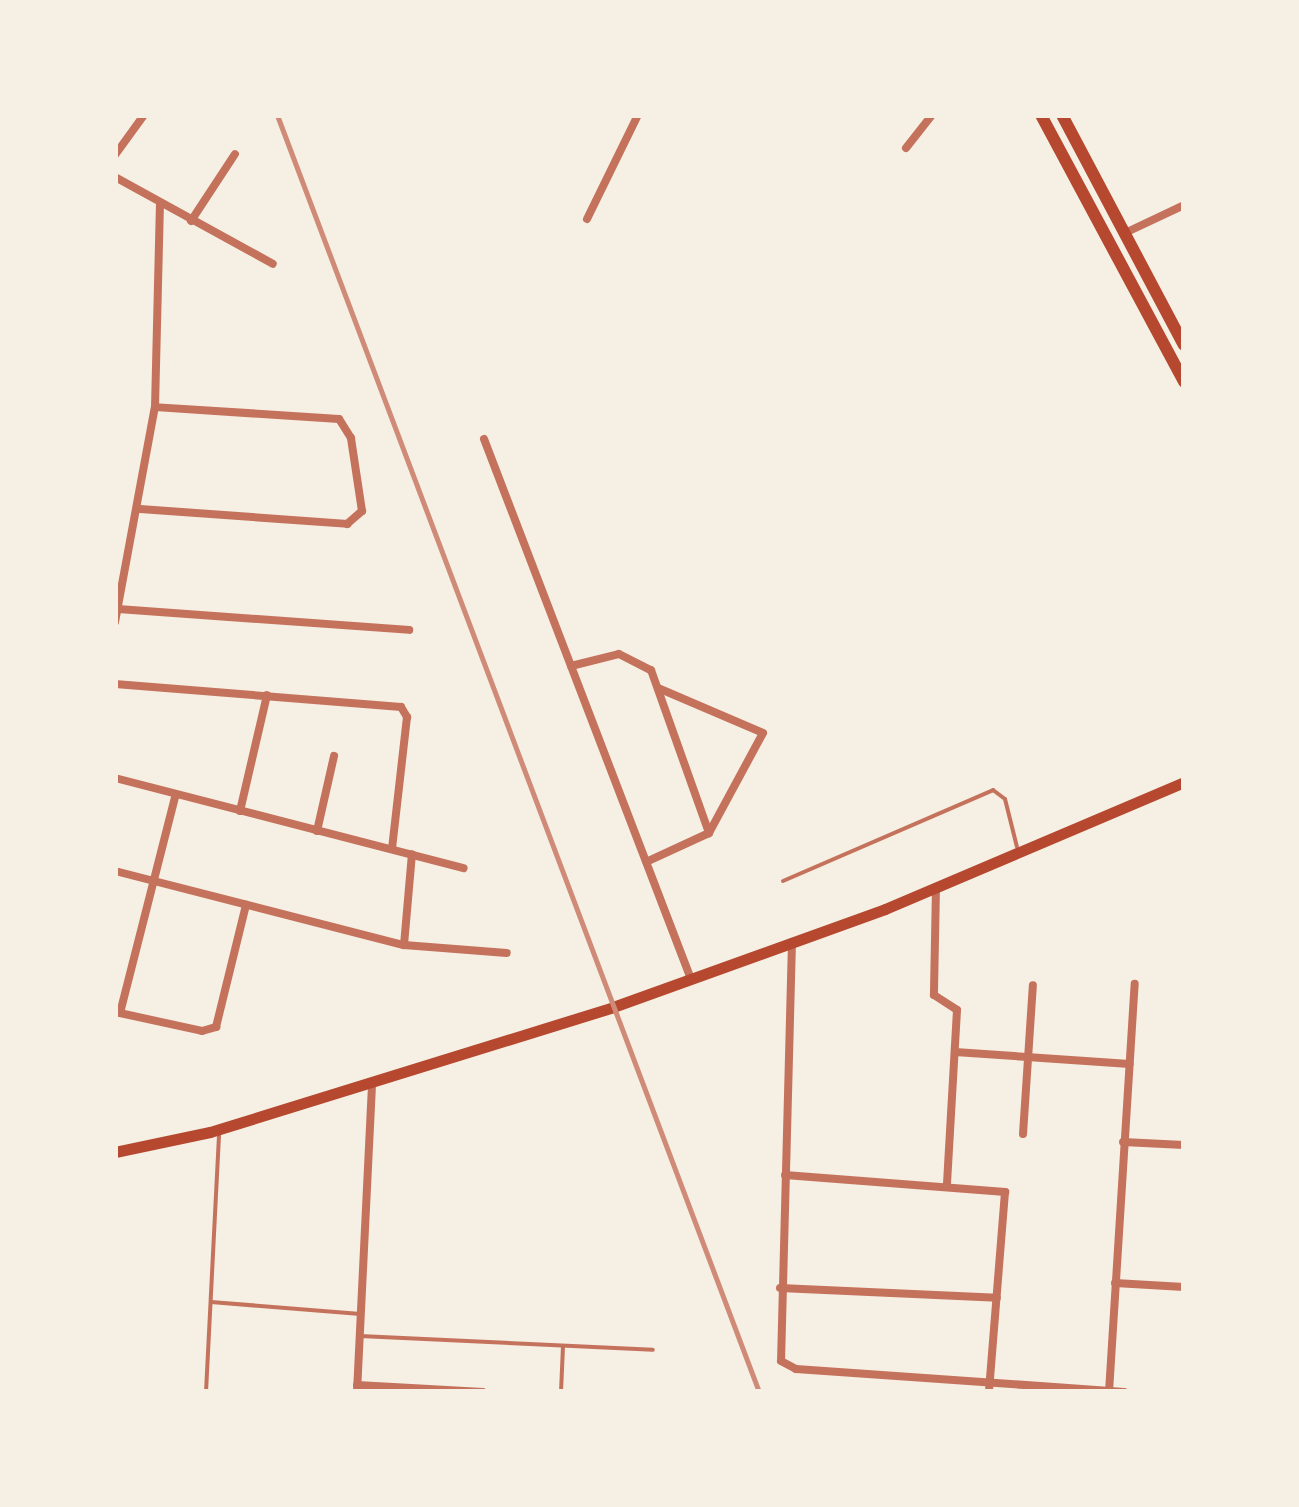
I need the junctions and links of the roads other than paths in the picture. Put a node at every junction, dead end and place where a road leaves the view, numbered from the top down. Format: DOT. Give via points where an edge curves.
graph roads {
  1 [pos="144,115"];
  2 [pos="638,115"];
  3 [pos="932,115"];
  4 [pos="1040,115"];
  5 [pos="1065,116"];
  6 [pos="906,148"];
  7 [pos="235,154"];
  8 [pos="115,155"];
  9 [pos="115,177"];
  10 [pos="160,205"];
  11 [pos="1184,205"];
  12 [pos="587,219"];
  13 [pos="192,221"];
  14 [pos="1127,232"];
  15 [pos="273,264"];
  16 [pos="1182,337"];
  17 [pos="1184,382"];
  18 [pos="155,407"];
  19 [pos="484,440"];
  20 [pos="140,508"];
  21 [pos="118,609"];
  22 [pos="115,622"];
  23 [pos="408,630"];
  24 [pos="571,666"];
  25 [pos="115,684"];
  26 [pos="657,688"];
  27 [pos="267,695"];
  28 [pos="334,756"];
  29 [pos="115,778"];
  30 [pos="1184,782"];
  31 [pos="176,794"];
  32 [pos="240,810"];
  33 [pos="317,831"];
  34 [pos="709,833"];
  35 [pos="392,848"];
  36 [pos="1018,852"];
  37 [pos="412,854"];
  38 [pos="646,862"];
  39 [pos="464,868"];
  40 [pos="115,871"];
  41 [pos="154,881"];
  42 [pos="783,881"];
  43 [pos="936,887"];
  44 [pos="246,905"];
  45 [pos="792,942"];
  46 [pos="404,944"];
  47 [pos="507,954"];
  48 [pos="692,979"];
  49 [pos="1134,984"];
  50 [pos="1032,986"];
  51 [pos="117,1012"];
  52 [pos="955,1052"];
  53 [pos="1028,1057"];
  54 [pos="1130,1064"];
  55 [pos="372,1082"];
  56 [pos="219,1129"];
  57 [pos="1023,1134"];
  58 [pos="1123,1142"];
  59 [pos="1184,1146"];
  60 [pos="115,1152"];
  61 [pos="785,1176"];
  62 [pos="948,1186"];
  63 [pos="1115,1283"];
  64 [pos="1184,1287"];
  65 [pos="780,1288"];
  66 [pos="997,1298"];
  67 [pos="211,1302"];
  68 [pos="361,1314"];
  69 [pos="360,1336"];
  70 [pos="563,1346"];
  71 [pos="653,1350"];
  72 [pos="990,1387"];
  73 [pos="357,1389"];
  74 [pos="456,1391"];
  75 [pos="1109,1391"];
  76 [pos="206,1392"];
  77 [pos="483,1392"];
  78 [pos="561,1392"];
  79 [pos="1124,1392"];
  1 -- 8 [label="street"];
  2 -- 12 [label="street"];
  3 -- 6 [label="street"];
  4 -- 17 [label="highway"];
  5 -- 14 [label="highway"];
  7 -- 13 [label="street"];
  9 -- 10 [label="street"];
  10 -- 13 [label="street"];
  10 -- 18 [label="street"];
  11 -- 14 [label="street"];
  13 -- 15 [label="street"];
  14 -- 16 [label="highway"];
  18 -- 20 [label="street"];
  18 -- 20 [label="street" via="339,418 351,438 362,512 347,524"];
  19 -- 24 [label="street"];
  20 -- 21 [label="street"];
  21 -- 22 [label="street"];
  21 -- 23 [label="street"];
  24 -- 26 [label="street" via="632,656 644,661"];
  24 -- 38 [label="street"];
  25 -- 27 [label="street"];
  26 -- 34 [label="street"];
  26 -- 34 [label="street" via="763,733"];
  27 -- 32 [label="street"];
  27 -- 35 [label="street" via="395,705 405,712"];
  28 -- 33 [label="street"];
  29 -- 31 [label="street"];
  30 -- 36 [label="main road"];
  31 -- 32 [label="street"];
  31 -- 41 [label="street"];
  32 -- 33 [label="street"];
  33 -- 35 [label="street"];
  34 -- 38 [label="street"];
  35 -- 37 [label="street"];
  36 -- 42 [label="lane" via="1005,798 994,790"];
  36 -- 43 [label="main road"];
  37 -- 39 [label="street"];
  37 -- 46 [label="street"];
  38 -- 48 [label="street"];
  40 -- 41 [label="street"];
  41 -- 44 [label="street"];
  41 -- 51 [label="street"];
  43 -- 45 [label="main road"];
  43 -- 52 [label="street" via="934,990 937,1000 957,1010"];
  44 -- 46 [label="street"];
  44 -- 51 [label="street" via="216,1027 202,1031"];
  45 -- 48 [label="main road"];
  45 -- 61 [label="street"];
  46 -- 47 [label="street"];
  48 -- 55 [label="main road"];
  49 -- 54 [label="street"];
  50 -- 53 [label="street"];
  52 -- 53 [label="street"];
  52 -- 62 [label="street"];
  53 -- 54 [label="street"];
  53 -- 57 [label="street"];
  54 -- 58 [label="street"];
  55 -- 56 [label="main road"];
  55 -- 68 [label="street"];
  56 -- 60 [label="main road"];
  56 -- 67 [label="lane"];
  58 -- 59 [label="street"];
  58 -- 63 [label="street"];
  61 -- 62 [label="street"];
  61 -- 65 [label="street"];
  62 -- 66 [label="street" via="1005,1192"];
  63 -- 64 [label="street"];
  63 -- 75 [label="street"];
  65 -- 66 [label="street"];
  65 -- 72 [label="street" via="779,1353 786,1366"];
  66 -- 72 [label="street"];
  67 -- 68 [label="lane"];
  67 -- 76 [label="lane"];
  68 -- 69 [label="street"];
  69 -- 70 [label="lane"];
  69 -- 73 [label="street"];
  70 -- 71 [label="lane"];
  70 -- 78 [label="lane"];
  72 -- 75 [label="street"];
  73 -- 74 [label="street"];
  74 -- 77 [label="street"];
  75 -- 79 [label="street"];
}
